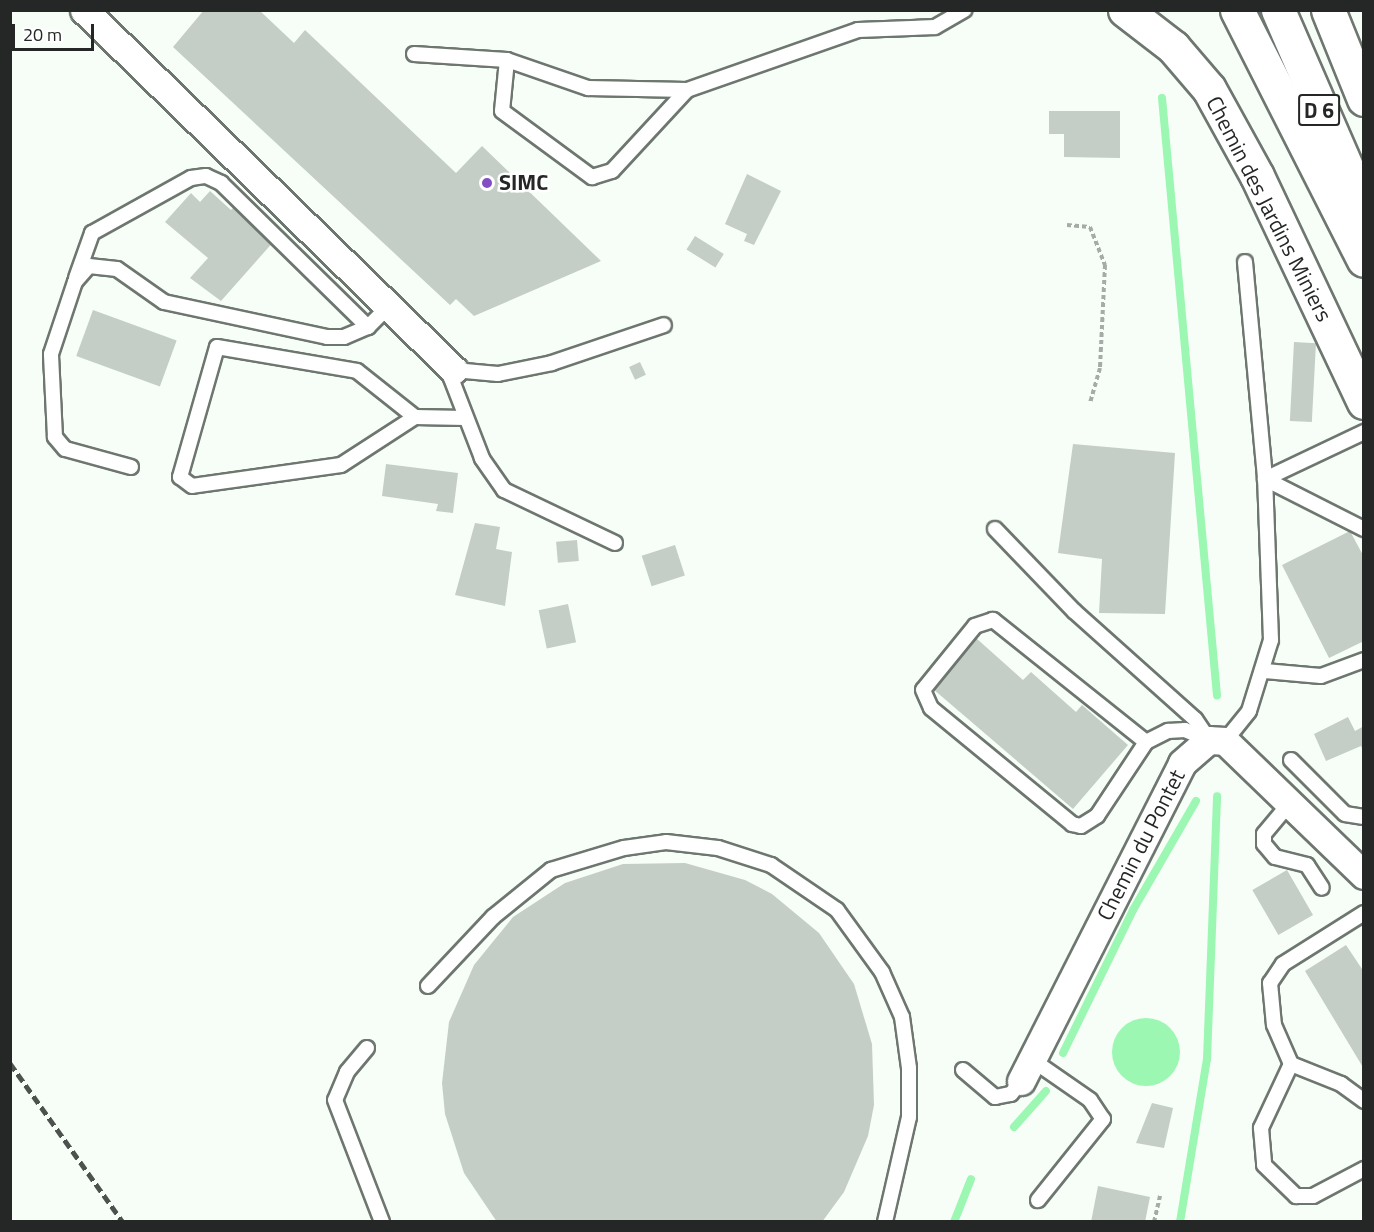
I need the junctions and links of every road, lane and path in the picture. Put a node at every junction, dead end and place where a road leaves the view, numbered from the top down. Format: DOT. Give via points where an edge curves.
graph roads {
  1 [pos="84,10"];
  2 [pos="964,10"];
  3 [pos="1125,10"];
  4 [pos="1237,10"];
  5 [pos="1278,10"];
  6 [pos="1328,10"];
  7 [pos="1333,10"];
  8 [pos="414,54"];
  9 [pos="507,60"];
  10 [pos="687,90"];
  11 [pos="1364,99"];
  12 [pos="1364,208"];
  13 [pos="1067,225"];
  14 [pos="1364,260"];
  15 [pos="1245,262"];
  16 [pos="75,282"];
  17 [pos="391,304"];
  18 [pos="664,325"];
  19 [pos="368,327"];
  20 [pos="454,370"];
  21 [pos="1090,402"];
  22 [pos="1364,402"];
  23 [pos="415,417"];
  24 [pos="465,418"];
  25 [pos="1364,432"];
  26 [pos="130,467"];
  27 [pos="1266,479"];
  28 [pos="1364,529"];
  29 [pos="995,530"];
  30 [pos="615,543"];
  31 [pos="1364,660"];
  32 [pos="1265,672"];
  33 [pos="1216,740"];
  34 [pos="1146,742"];
  35 [pos="1291,760"];
  36 [pos="1289,804"];
  37 [pos="1364,817"];
  38 [pos="1364,875"];
  39 [pos="1322,888"];
  40 [pos="1364,913"];
  41 [pos="428,986"];
  42 [pos="367,1048"];
  43 [pos="1291,1064"];
  44 [pos="1026,1070"];
  45 [pos="963,1071"];
  46 [pos="1364,1101"];
  47 [pos="1364,1168"];
  48 [pos="1160,1196"];
  49 [pos="1038,1200"];
  50 [pos="382,1221"];
  51 [pos="885,1221"];
  52 [pos="1154,1221"];
  1 -- 17 [label="street"];
  2 -- 10 [label="lane" via="935,27 858,30"];
  3 -- 22 [label="main road, Chemin des Jardins Miniers" via="1173,47 1209,89 1257,176"];
  4 -- 14 [label="main road"];
  5 -- 12 [label="main road, D 6"];
  6 -- 11 [label="main road, D 6"];
  7 -- 11 [label="main road"];
  8 -- 9 [label="lane"];
  9 -- 10 [label="lane" via="588,88"];
  9 -- 10 [label="lane" via="502,111 592,177 612,171"];
  13 -- 21 [label="path" via="1090,227 1106,266 1100,368"];
  15 -- 27 [label="lane"];
  16 -- 19 [label="lane" via="89,266 104,264 164,302 327,337 344,338"];
  16 -- 19 [label="lane" via="92,233 190,178 206,176 221,183"];
  16 -- 26 [label="lane" via="51,354 55,437 64,449"];
  17 -- 19 [label="lane"];
  17 -- 20 [label="street"];
  18 -- 20 [label="lane" via="552,363 498,374"];
  20 -- 24 [label="lane" via="452,389"];
  23 -- 23 [label="lane" via="341,465 192,486 180,477 217,347 357,371"];
  23 -- 24 [label="lane"];
  24 -- 30 [label="lane" via="504,490"];
  25 -- 27 [label="lane"];
  27 -- 28 [label="lane"];
  27 -- 32 [label="lane" via="1271,640"];
  29 -- 33 [label="lane" via="1074,611"];
  31 -- 32 [label="lane" via="1321,676"];
  32 -- 33 [label="lane" via="1249,711"];
  33 -- 34 [label="lane" via="1185,730"];
  33 -- 36 [label="street"];
  33 -- 44 [label="street, Chemin du Pontet" via="1182,763"];
  34 -- 34 [label="lane" via="1097,816 1081,826 1072,824 931,708 923,690 975,626 993,620 1004,624"];
  35 -- 37 [label="lane" via="1345,814"];
  36 -- 38 [label="street"];
  36 -- 39 [label="lane" via="1264,834 1264,844 1275,857 1307,865"];
  40 -- 43 [label="lane" via="1283,964 1270,983 1274,1025"];
  41 -- 51 [label="lane" via="519,894 551,870 666,842 718,848 771,865 837,910 882,972 902,1017 909,1068 909,1116"];
  42 -- 50 [label="lane" via="347,1072 335,1100"];
  43 -- 46 [label="lane" via="1341,1084"];
  43 -- 47 [label="lane" via="1261,1128 1264,1166 1296,1196 1313,1196"];
  44 -- 45 [label="lane" via="1011,1094 995,1097"];
  44 -- 49 [label="lane" via="1090,1100 1102,1119"];
  48 -- 52 [label="path"];
}
